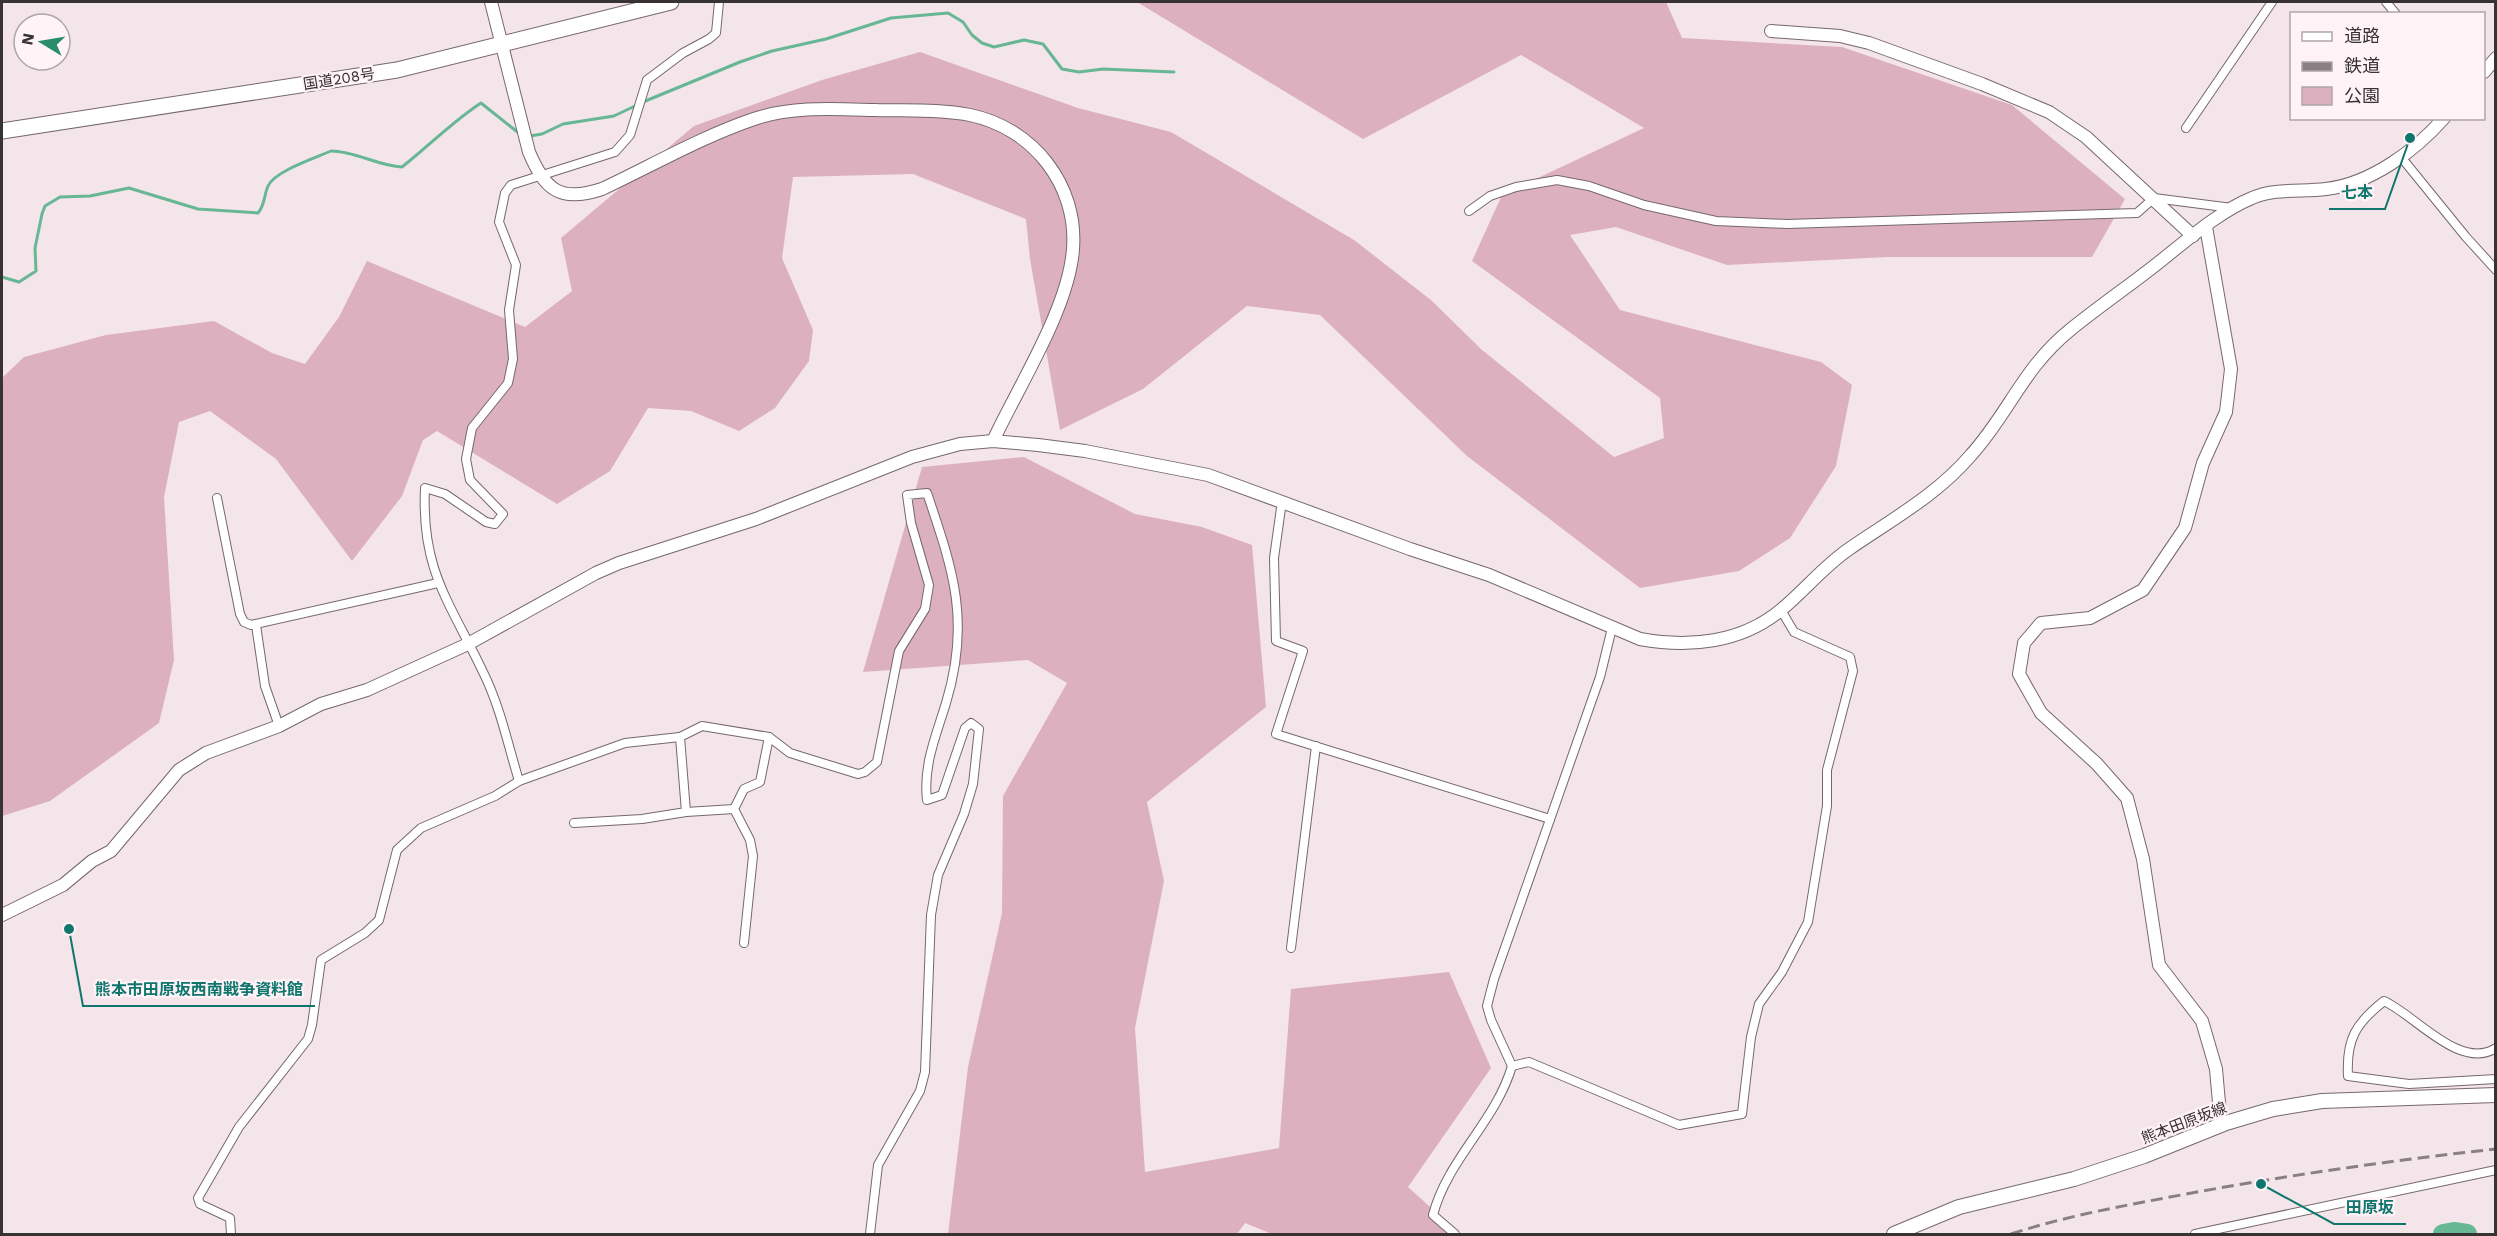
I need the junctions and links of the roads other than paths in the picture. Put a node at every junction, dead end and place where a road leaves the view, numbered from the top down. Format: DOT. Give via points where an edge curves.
graph roads {
  1 [pos="491,2"];
  2 [pos="670,2"];
  3 [pos="719,2"];
  4 [pos="2272,2"];
  5 [pos="1771,32"];
  6 [pos="502,44"];
  7 [pos="2496,58"];
  8 [pos="2485,71"];
  9 [pos="2442,120"];
  10 [pos="2186,128"];
  11 [pos="2,131"];
  12 [pos="2401,157"];
  13 [pos="539,176"];
  14 [pos="2154,198"];
  15 [pos="2235,208"];
  16 [pos="1469,211"];
  17 [pos="2206,227"];
  18 [pos="2193,236"];
  19 [pos="2496,270"];
  20 [pos="993,441"];
  21 [pos="217,498"];
  22 [pos="1282,501"];
  23 [pos="438,583"];
  24 [pos="1781,610"];
  25 [pos="256,625"];
  26 [pos="1612,628"];
  27 [pos="468,644"];
  28 [pos="279,726"];
  29 [pos="680,737"];
  30 [pos="769,737"];
  31 [pos="1316,746"];
  32 [pos="519,781"];
  33 [pos="734,809"];
  34 [pos="686,812"];
  35 [pos="1550,819"];
  36 [pos="574,823"];
  37 [pos="2,915"];
  38 [pos="744,943"];
  39 [pos="1291,948"];
  40 [pos="2496,1047"];
  41 [pos="1512,1066"];
  42 [pos="2496,1079"];
  43 [pos="2496,1095"];
  44 [pos="2221,1125"];
  45 [pos="2496,1170"];
  46 [pos="231,1234"];
  47 [pos="870,1234"];
  48 [pos="1455,1234"];
  49 [pos="1894,1234"];
  50 [pos="2195,1234"];
  1 -- 6 [label="street"];
  2 -- 6 [label="highway, 国道208号"];
  3 -- 13 [label="street" via="716,33 647,80 630,135 615,152"];
  4 -- 10 [label="street"];
  5 -- 14 [label="street" via="1840,36 2017,97 2049,112 2086,137"];
  6 -- 11 [label="highway, 国道208号" via="397,70"];
  6 -- 13 [label="street" via="529,152"];
  7 -- 8 [label="street"];
  9 -- 12 [label="street"];
  12 -- 15 [label="street" via="2348,185 2266,194"];
  12 -- 19 [label="street"];
  13 -- 20 [label="street" via="552,189 581,196 754,118 782,112 928,111 970,115 1002,125 1042,156 1057,176 1073,224 1073,251 1052,320"];
  13 -- 23 [label="street" via="511,185 505,193 499,222 516,265 509,310 513,359 508,383 472,428 466,459 470,480 503,514 495,524 486,522 445,494 424,488 428,552"];
  14 -- 15 [label="street"];
  14 -- 16 [label="street" via="2137,213 1787,224 1716,221 1557,180 1499,193"];
  14 -- 18 [label="street"];
  15 -- 17 [label="street"];
  17 -- 18 [label="street"];
  17 -- 44 [label="street" via="2231,369 2226,412 2203,463 2186,528 2143,590 2090,618 2041,623 2024,643 2019,674 2041,713 2097,764 2127,798 2143,859 2159,965 2202,1021 2216,1070"];
  18 -- 24 [label="street" via="2042,355 1973,454 1935,491 1847,550"];
  20 -- 22 [label="street" via="1085,451 1208,475"];
  20 -- 27 [label="street" via="940,447 756,519 619,563"];
  21 -- 25 [label="street" via="240,614 244,622"];
  22 -- 26 [label="street" via="1552,599"];
  22 -- 31 [label="street" via="1274,558 1276,641 1303,651 1276,734"];
  23 -- 25 [label="street"];
  23 -- 27 [label="street"];
  24 -- 26 [label="street" via="1757,626 1697,644 1665,644"];
  24 -- 41 [label="street" via="1794,632 1850,657 1852,670 1827,770 1827,806 1808,922 1782,972 1758,1004 1742,1114 1679,1125 1529,1062"];
  25 -- 28 [label="street" via="265,686"];
  26 -- 35 [label="street" via="1600,677"];
  27 -- 28 [label="street" via="367,690 321,704"];
  27 -- 32 [label="street" via="484,674"];
  28 -- 37 [label="street" via="237,740 179,770 111,851 63,885"];
  29 -- 30 [label="street" via="702,726"];
  29 -- 32 [label="street" via="625,743"];
  29 -- 34 [label="street"];
  30 -- 33 [label="street" via="760,782 744,789"];
  30 -- 47 [label="street" via="790,753 858,774 877,762 899,651 925,609 929,585 911,524 907,495 927,493 955,580 959,611 959,639 946,702 934,732 925,785 927,801 942,795 964,728 970,723 979,729 979,743 973,784 938,875 931,915 921,1092 878,1165"];
  31 -- 35 [label="street"];
  31 -- 39 [label="street"];
  32 -- 46 [label="street" via="495,796 422,828 397,850 379,920 321,960 308,1038 239,1127 198,1198 200,1204 231,1218"];
  33 -- 34 [label="street"];
  33 -- 38 [label="street" via="750,840 753,856"];
  34 -- 36 [label="street"];
  35 -- 41 [label="street" via="1487,1006"];
  40 -- 42 [label="street" via="2489,1052 2456,1050 2400,1008 2384,1001 2362,1018 2350,1041 2347,1062 2348,1076 2409,1084"];
  41 -- 48 [label="street" via="1498,1098 1438,1194 1433,1215"];
  43 -- 44 [label="main road, 熊本田原坂線" via="2322,1101 2273,1109"];
  44 -- 49 [label="main road, 熊本田原坂線" via="2074,1179 1959,1207"];
  45 -- 50 [label="street"];
}
